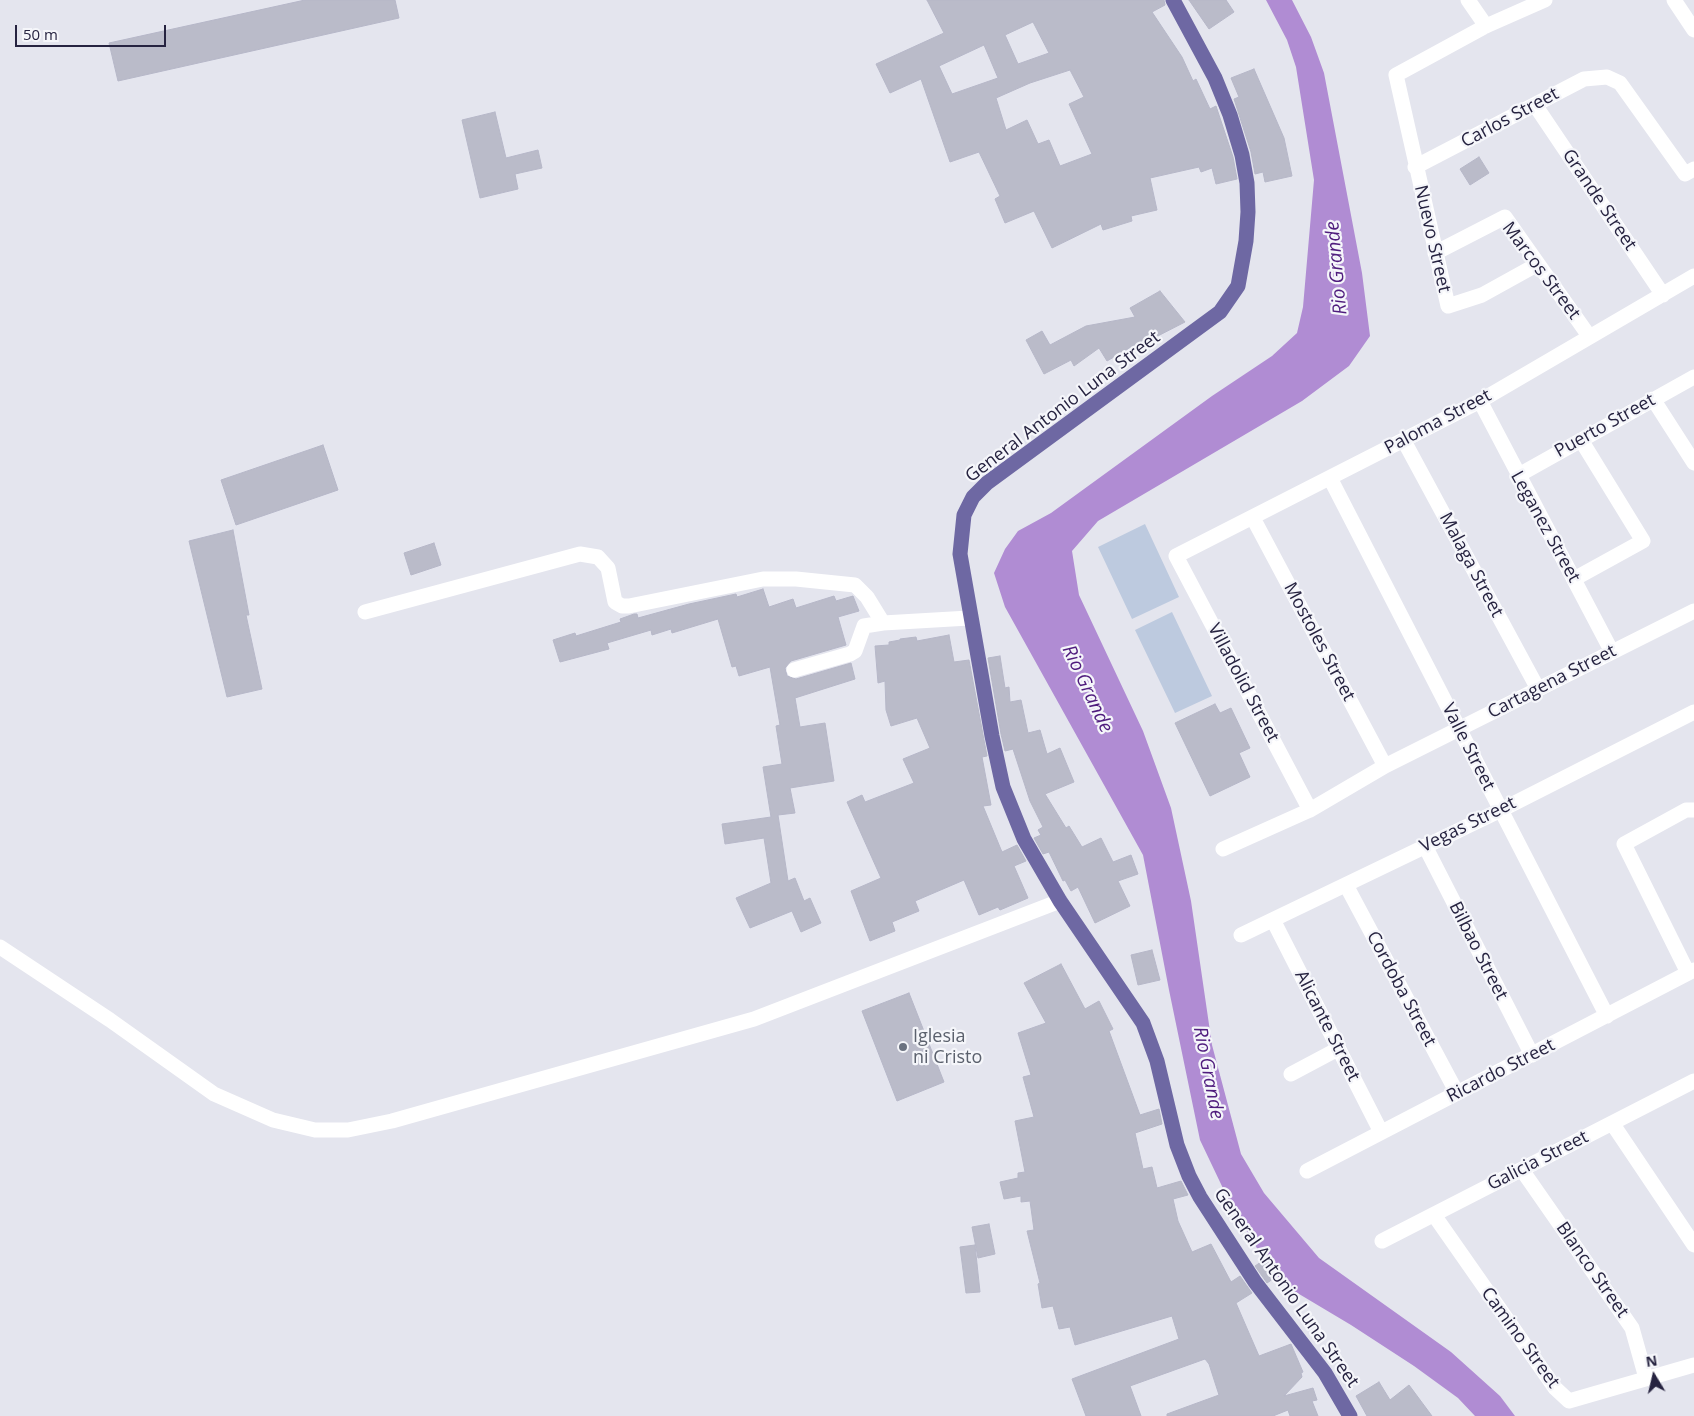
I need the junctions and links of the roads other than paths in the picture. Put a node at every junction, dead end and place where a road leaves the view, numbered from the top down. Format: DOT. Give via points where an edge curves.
graph roads {
  1 [pos="1173,0"];
  2 [pos="1468,0"];
  3 [pos="1545,0"];
  4 [pos="1674,0"];
  5 [pos="1486,26"];
  6 [pos="1694,30"];
  7 [pos="1535,105"];
  8 [pos="1415,167"];
  9 [pos="1689,171"];
  10 [pos="1435,253"];
  11 [pos="1538,264"];
  12 [pos="1694,276"];
  13 [pos="1663,295"];
  14 [pos="1589,336"];
  15 [pos="1694,376"];
  16 [pos="1653,399"];
  17 [pos="1480,401"];
  18 [pos="1581,440"];
  19 [pos="1404,441"];
  20 [pos="1694,463"];
  21 [pos="1517,476"];
  22 [pos="1330,478"];
  23 [pos="1253,518"];
  24 [pos="1176,556"];
  25 [pos="1574,579"];
  26 [pos="1694,611"];
  27 [pos="365,612"];
  28 [pos="970,618"];
  29 [pos="883,623"];
  30 [pos="1612,652"];
  31 [pos="794,670"];
  32 [pos="1538,689"];
  33 [pos="1694,712"];
  34 [pos="1458,729"];
  35 [pos="1385,766"];
  36 [pos="1310,810"];
  37 [pos="1501,810"];
  38 [pos="1694,810"];
  39 [pos="1425,846"];
  40 [pos="1223,849"];
  41 [pos="1346,884"];
  42 [pos="1060,901"];
  43 [pos="1273,920"];
  44 [pos="1241,935"];
  45 [pos="0,947"];
  46 [pos="1691,972"];
  47 [pos="1606,1016"];
  48 [pos="1338,1048"];
  49 [pos="1532,1055"];
  50 [pos="1291,1074"];
  51 [pos="1694,1081"];
  52 [pos="1457,1093"];
  53 [pos="1612,1124"];
  54 [pos="1382,1132"];
  55 [pos="1522,1170"];
  56 [pos="1307,1171"];
  57 [pos="1434,1215"];
  58 [pos="1382,1241"];
  59 [pos="1694,1244"];
  60 [pos="1694,1365"];
  61 [pos="1646,1378"];
  62 [pos="1350,1416"];
  1 -- 28 [label="main road, General Antonio Luna Street" via="1214,78 1242,155 1248,212 1238,286 1220,312 973,497 964,515 960,548"];
  2 -- 5 [label="street"];
  3 -- 5 [label="street"];
  4 -- 6 [label="street"];
  5 -- 8 [label="street, Nuevo Street" via="1396,75"];
  7 -- 8 [label="street, Carlos Street"];
  7 -- 9 [label="street, Carlos Street" via="1584,79 1607,77 1620,83"];
  7 -- 13 [label="street, Grande Street"];
  8 -- 10 [label="street, Nuevo Street"];
  10 -- 11 [label="street, Marcos Street" via="1505,217"];
  10 -- 11 [label="street, Nuevo Street" via="1448,306 1482,295"];
  11 -- 14 [label="street, Marcos Street"];
  12 -- 13 [label="street, Paloma Street"];
  13 -- 14 [label="street, Paloma Street"];
  14 -- 17 [label="street, Paloma Street"];
  15 -- 16 [label="street, Puerto Street"];
  16 -- 18 [label="street, Puerto Street"];
  16 -- 20 [label="street"];
  17 -- 19 [label="street, Paloma Street"];
  17 -- 21 [label="street, Leganez Street"];
  18 -- 21 [label="street, Puerto Street"];
  18 -- 25 [label="street" via="1643,541"];
  19 -- 22 [label="street, Paloma Street"];
  19 -- 32 [label="street, Malaga Street"];
  21 -- 25 [label="street, Leganez Street"];
  22 -- 23 [label="street, Paloma Street"];
  22 -- 34 [label="street, Valle Street"];
  23 -- 24 [label="street, Paloma Street"];
  23 -- 35 [label="street, Mostoles Street"];
  24 -- 36 [label="street, Villadolid Street"];
  25 -- 30 [label="street, Leganez Street"];
  26 -- 30 [label="street, Cartagena Street"];
  27 -- 29 [label="street" via="580,554 598,557 608,568 615,602 622,606 763,579 796,579 854,585 867,597"];
  28 -- 29 [label="street"];
  28 -- 42 [label="main road, General Antonio Luna Street" via="1004,787 1024,839"];
  29 -- 31 [label="street" via="864,626 855,651 850,654"];
  30 -- 32 [label="street, Cartagena Street"];
  32 -- 34 [label="street, Cartagena Street"];
  33 -- 37 [label="street, Vegas Street"];
  34 -- 35 [label="street, Cartagena Street"];
  34 -- 37 [label="street, Valle Street"];
  35 -- 36 [label="street, Cartagena Street"];
  36 -- 40 [label="street, Cartagena Street"];
  37 -- 39 [label="street, Vegas Street"];
  37 -- 47 [label="street, Valle Street"];
  38 -- 46 [label="street" via="1686,810 1624,844"];
  39 -- 41 [label="street, Vegas Street"];
  39 -- 49 [label="street, Bilbao Street"];
  41 -- 43 [label="street, Vegas Street"];
  41 -- 52 [label="street, Cordoba Street"];
  42 -- 45 [label="street" via="754,1019 348,1130 316,1130 273,1120 214,1094"];
  42 -- 62 [label="main road, General Antonio Luna Street" via="1143,1023 1178,1145 1200,1196 1255,1282 1326,1373"];
  43 -- 44 [label="street, Vegas Street"];
  43 -- 48 [label="street, Alicante Street"];
  46 -- 47 [label="street, Ricardo Street"];
  47 -- 49 [label="street, Ricardo Street"];
  48 -- 50 [label="street"];
  48 -- 54 [label="street, Alicante Street"];
  49 -- 52 [label="street, Ricardo Street"];
  51 -- 53 [label="street, Galicia Street"];
  52 -- 54 [label="street, Ricardo Street"];
  53 -- 55 [label="street, Galicia Street"];
  53 -- 59 [label="street"];
  54 -- 56 [label="street, Ricardo Street"];
  55 -- 57 [label="street, Galicia Street"];
  55 -- 61 [label="street, Blanco Street" via="1632,1328"];
  57 -- 58 [label="street, Galicia Street"];
  57 -- 61 [label="street, Camino Street" via="1555,1388 1569,1401"];
  60 -- 61 [label="street, Camino Street"];
}
